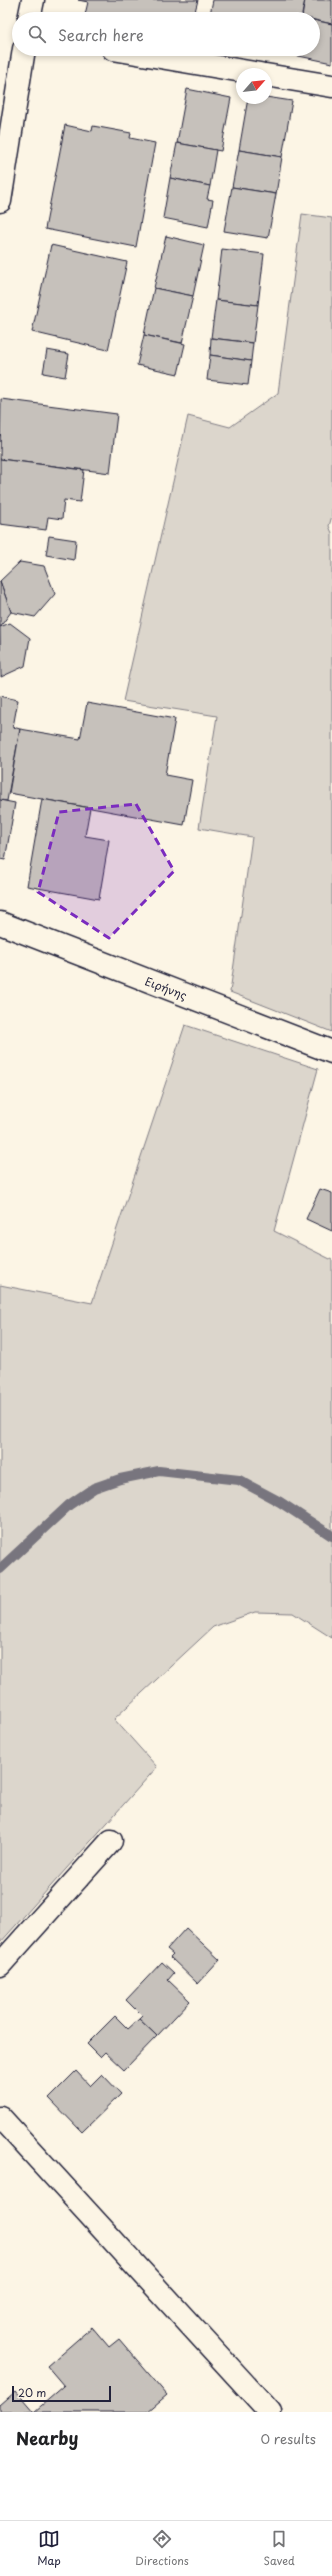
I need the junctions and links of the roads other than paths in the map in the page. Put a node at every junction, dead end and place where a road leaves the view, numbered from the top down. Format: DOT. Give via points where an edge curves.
graph roads {
  1 [pos="33,0"];
  2 [pos="30,12"];
  3 [pos="23,56"];
  4 [pos="154,56"];
  5 [pos="236,70"];
  6 [pos="272,76"];
  7 [pos="332,86"];
  8 [pos="0,201"];
  9 [pos="0,923"];
  10 [pos="332,1052"];
  11 [pos="111,1841"];
  12 [pos="0,1965"];
  13 [pos="0,2117"];
  14 [pos="270,2412"];
  1 -- 2 [label="street"];
  3 -- 8 [label="street"];
  4 -- 5 [label="street"];
  6 -- 7 [label="street"];
  9 -- 10 [label="street, Ειρήνης"];
  11 -- 12 [label="street"];
  13 -- 14 [label="street"];
}
